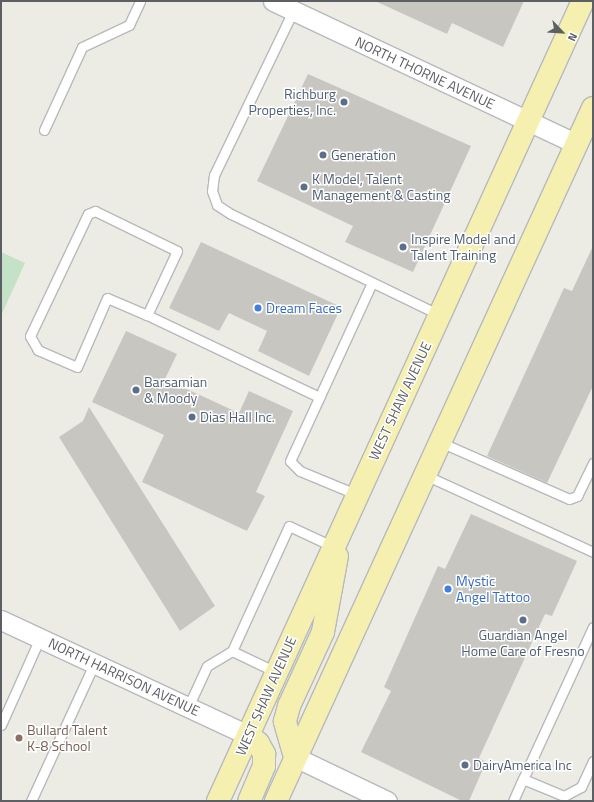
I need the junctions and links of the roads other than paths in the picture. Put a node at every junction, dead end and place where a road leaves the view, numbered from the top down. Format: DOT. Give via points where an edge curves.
graph roads {
  1 [pos="140,1"];
  2 [pos="273,1"];
  3 [pos="583,1"];
  4 [pos="294,11"];
  5 [pos="593,108"];
  6 [pos="528,122"];
  7 [pos="44,130"];
  8 [pos="576,144"];
  9 [pos="372,283"];
  10 [pos="147,315"];
  11 [pos="440,315"];
  12 [pos="319,397"];
  13 [pos="440,442"];
  14 [pos="593,463"];
  15 [pos="425,475"];
  16 [pos="358,495"];
  17 [pos="337,539"];
  18 [pos="593,552"];
  19 [pos="1,620"];
  20 [pos="593,627"];
  21 [pos="40,638"];
  22 [pos="232,651"];
  23 [pos="94,664"];
  24 [pos="276,672"];
  25 [pos="188,708"];
  26 [pos="1,725"];
  27 [pos="248,735"];
  28 [pos="295,757"];
  29 [pos="593,761"];
  30 [pos="523,779"];
  31 [pos="31,801"];
  32 [pos="218,801"];
  33 [pos="249,801"];
  34 [pos="276,801"];
  35 [pos="387,801"];
  36 [pos="513,801"];
  1 -- 7 [label="lane" via="129,25 82,47"];
  2 -- 4 [label="street, NORTH THORNE AVENUE"];
  3 -- 6 [label="main road, WEST SHAW AVENUE"];
  4 -- 6 [label="street, NORTH THORNE AVENUE"];
  4 -- 9 [label="lane" via="214,175 212,191 217,204 231,214"];
  5 -- 8 [label="main road"];
  6 -- 8 [label="street, NORTH THORNE AVENUE"];
  6 -- 11 [label="main road, WEST SHAW AVENUE"];
  8 -- 13 [label="main road"];
  9 -- 11 [label="lane"];
  9 -- 12 [label="lane"];
  10 -- 10 [label="lane" via="177,251 95,211 91,212 30,336 38,350 77,367 107,298"];
  10 -- 12 [label="lane"];
  11 -- 16 [label="main road, WEST SHAW AVENUE"];
  12 -- 16 [label="lane" via="290,461 300,471"];
  13 -- 14 [label="lane" via="569,499 577,496"];
  13 -- 15 [label="main road"];
  15 -- 18 [label="lane"];
  15 -- 28 [label="main road"];
  16 -- 17 [label="main road, WEST SHAW AVENUE"];
  17 -- 22 [label="lane" via="289,526"];
  17 -- 24 [label="main road, WEST SHAW AVENUE"];
  17 -- 28 [label="main road" via="323,632 289,706 285,721"];
  19 -- 21 [label="street, NORTH HARRISON AVENUE"];
  20 -- 30 [label="lane"];
  21 -- 23 [label="street, NORTH HARRISON AVENUE"];
  21 -- 26 [label="lane"];
  22 -- 24 [label="lane"];
  22 -- 25 [label="lane" via="207,666"];
  23 -- 25 [label="street, NORTH HARRISON AVENUE"];
  23 -- 31 [label="lane"];
  24 -- 27 [label="main road, WEST SHAW AVENUE"];
  25 -- 27 [label="street, NORTH HARRISON AVENUE"];
  27 -- 32 [label="main road, WEST SHAW AVENUE"];
  27 -- 33 [label="main road" via="258,743 264,754 264,766"];
  28 -- 34 [label="main road"];
  28 -- 35 [label="street"];
  29 -- 30 [label="lane" via="581,787 564,796"];
  30 -- 36 [label="lane"];
}
